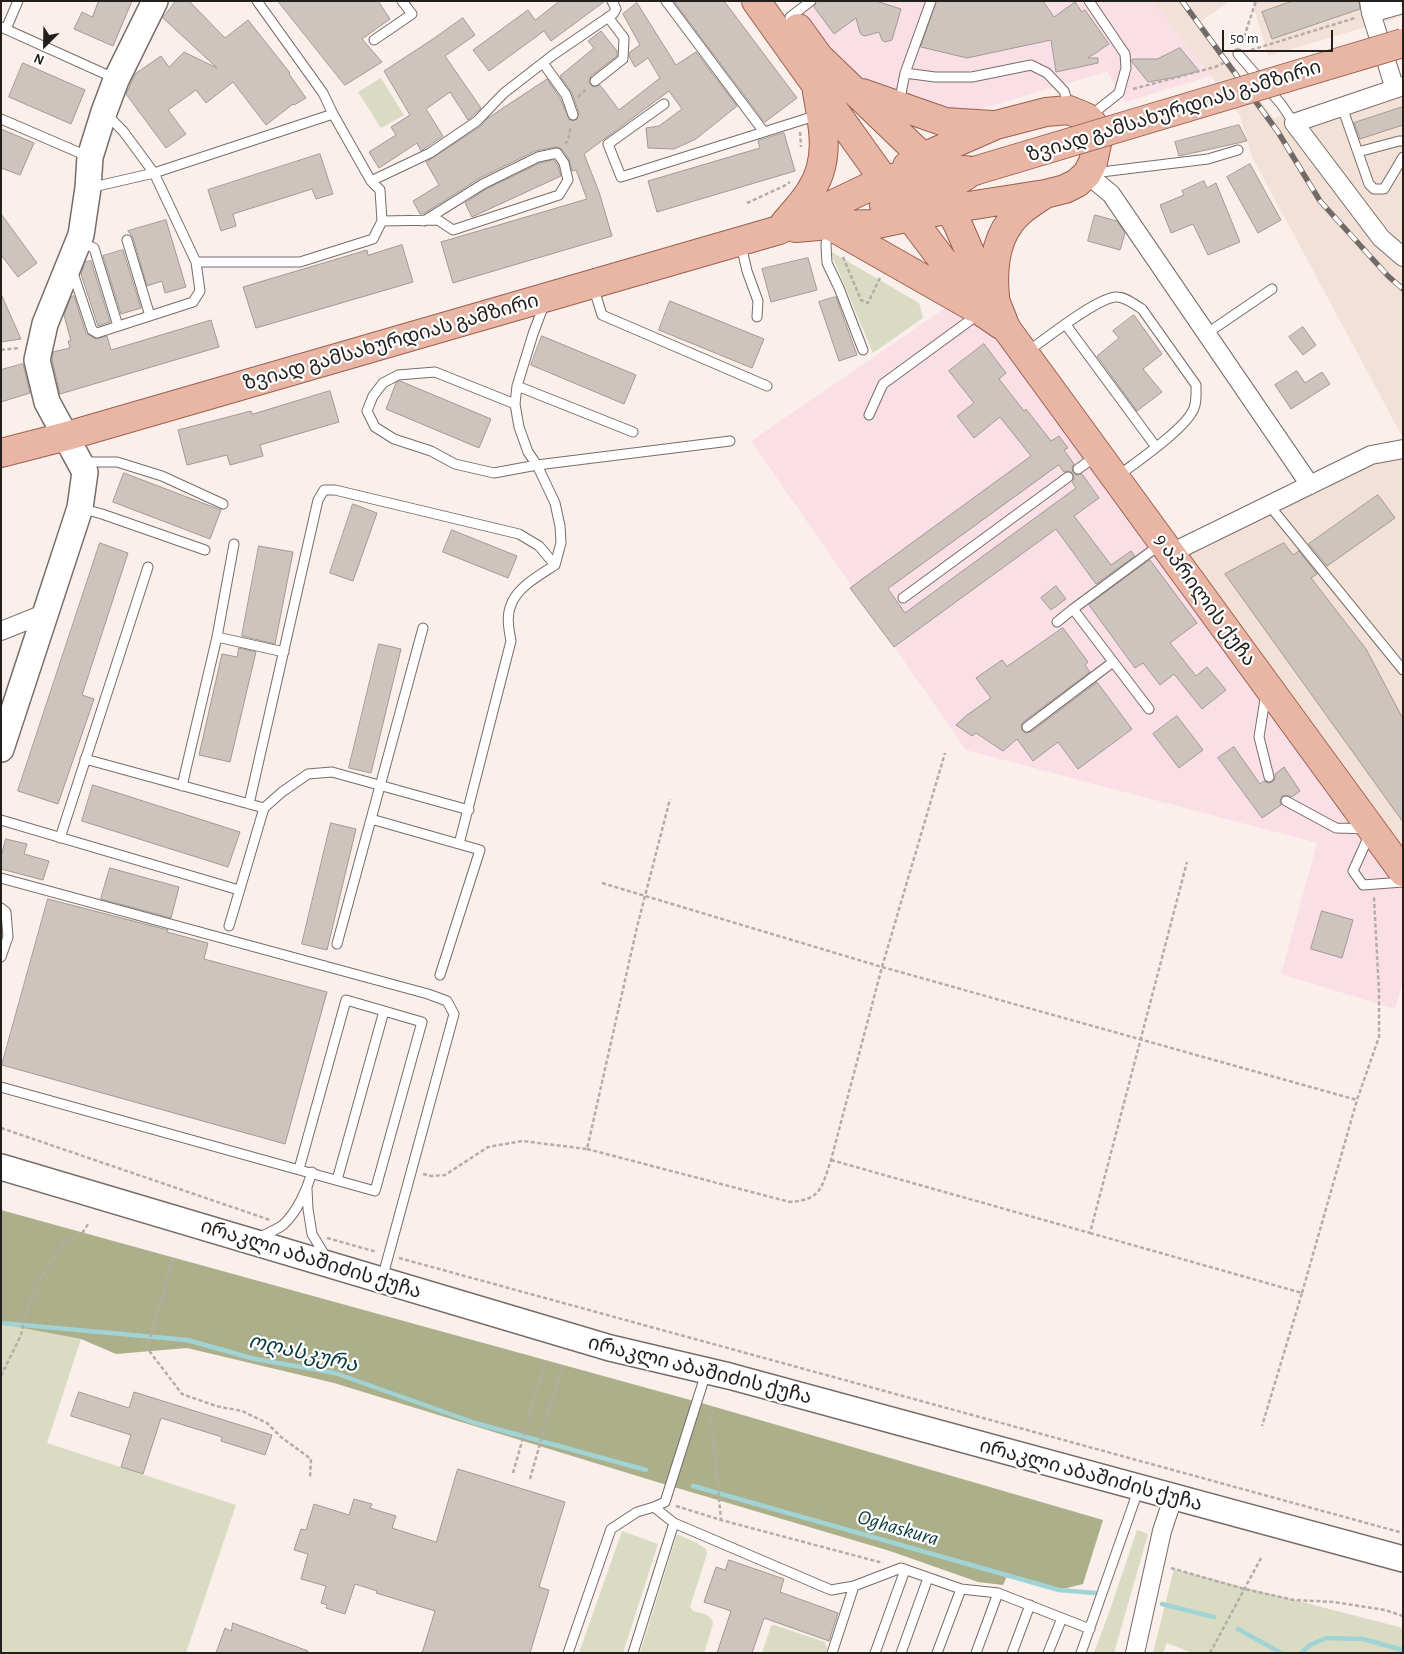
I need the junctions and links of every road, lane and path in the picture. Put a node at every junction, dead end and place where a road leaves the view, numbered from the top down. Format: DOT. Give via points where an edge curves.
graph roads {
  1 [pos="18,1"];
  2 [pos="155,1"];
  3 [pos="256,1"];
  4 [pos="402,1"];
  5 [pos="612,1"];
  6 [pos="666,1"];
  7 [pos="756,1"];
  8 [pos="931,1"];
  9 [pos="1090,1"];
  10 [pos="1256,1"];
  11 [pos="1403,4"];
  12 [pos="793,6"];
  13 [pos="1370,7"];
  14 [pos="608,17"];
  15 [pos="4,28"];
  16 [pos="374,40"];
  17 [pos="1403,43"];
  18 [pos="1238,54"];
  19 [pos="543,63"];
  20 [pos="905,73"];
  21 [pos="116,80"];
  22 [pos="595,81"];
  23 [pos="815,83"];
  24 [pos="1399,88"];
  25 [pos="852,90"];
  26 [pos="1119,93"];
  27 [pos="664,104"];
  28 [pos="569,105"];
  29 [pos="899,106"];
  30 [pos="1342,106"];
  31 [pos="104,112"];
  32 [pos="333,114"];
  33 [pos="1079,114"];
  34 [pos="573,115"];
  35 [pos="810,118"];
  36 [pos="1,119"];
  37 [pos="1294,123"];
  38 [pos="996,125"];
  39 [pos="764,132"];
  40 [pos="1403,142"];
  41 [pos="1238,150"];
  42 [pos="1358,152"];
  43 [pos="557,153"];
  44 [pos="802,154"];
  45 [pos="90,157"];
  46 [pos="1403,157"];
  47 [pos="154,172"];
  48 [pos="1088,174"];
  49 [pos="795,178"];
  50 [pos="948,178"];
  51 [pos="371,181"];
  52 [pos="88,188"];
  53 [pos="1045,194"];
  54 [pos="898,199"];
  55 [pos="747,203"];
  56 [pos="424,220"];
  57 [pos="382,222"];
  58 [pos="829,225"];
  59 [pos="779,230"];
  60 [pos="127,240"];
  61 [pos="740,241"];
  62 [pos="74,252"];
  63 [pos="842,256"];
  64 [pos="1403,257"];
  65 [pos="196,262"];
  66 [pos="880,278"];
  67 [pos="592,284"];
  68 [pos="1272,289"];
  69 [pos="547,297"];
  70 [pos="988,306"];
  71 [pos="150,316"];
  72 [pos="757,317"];
  73 [pos="1066,325"];
  74 [pos="118,326"];
  75 [pos="1206,334"];
  76 [pos="863,350"];
  77 [pos="1025,354"];
  78 [pos="517,386"];
  79 [pos="767,386"];
  80 [pos="515,404"];
  81 [pos="869,415"];
  82 [pos="633,432"];
  83 [pos="67,436"];
  84 [pos="730,441"];
  85 [pos="1156,447"];
  86 [pos="1403,450"];
  87 [pos="1,453"];
  88 [pos="80,462"];
  89 [pos="538,464"];
  90 [pos="1068,477"];
  91 [pos="1116,478"];
  92 [pos="1310,485"];
  93 [pos="224,504"];
  94 [pos="1269,505"];
  95 [pos="80,508"];
  96 [pos="234,544"];
  97 [pos="1167,548"];
  98 [pos="205,550"];
  99 [pos="556,565"];
  100 [pos="148,567"];
  101 [pos="902,598"];
  102 [pos="1072,609"];
  103 [pos="46,613"];
  104 [pos="1057,622"];
  105 [pos="423,628"];
  106 [pos="1,631"];
  107 [pos="218,637"];
  108 [pos="284,652"];
  109 [pos="1114,662"];
  110 [pos="1403,670"];
  111 [pos="1267,686"];
  112 [pos="1149,709"];
  113 [pos="1027,727"];
  114 [pos="1,749"];
  115 [pos="945,753"];
  116 [pos="85,759"];
  117 [pos="1269,778"];
  118 [pos="380,785"];
  119 [pos="182,786"];
  120 [pos="670,800"];
  121 [pos="1286,801"];
  122 [pos="249,804"];
  123 [pos="264,808"];
  124 [pos="469,810"];
  125 [pos="1,820"];
  126 [pos="371,820"];
  127 [pos="1372,829"];
  128 [pos="60,838"];
  129 [pos="459,844"];
  130 [pos="1187,862"];
  131 [pos="1403,872"];
  132 [pos="1,878"];
  133 [pos="1403,882"];
  134 [pos="602,883"];
  135 [pos="1363,885"];
  136 [pos="240,890"];
  137 [pos="645,896"];
  138 [pos="1,908"];
  139 [pos="229,926"];
  140 [pos="337,944"];
  141 [pos="1,957"];
  142 [pos="882,967"];
  143 [pos="440,975"];
  144 [pos="384,1011"];
  145 [pos="1140,1040"];
  146 [pos="1,1086"];
  147 [pos="1357,1100"];
  148 [pos="1,1128"];
  149 [pos="587,1149"];
  150 [pos="831,1160"];
  151 [pos="1,1167"];
  152 [pos="300,1169"];
  153 [pos="412,1170"];
  154 [pos="312,1172"];
  155 [pos="337,1180"];
  156 [pos="307,1188"];
  157 [pos="88,1224"];
  158 [pos="282,1225"];
  159 [pos="1090,1233"];
  160 [pos="312,1234"];
  161 [pos="251,1242"];
  162 [pos="389,1255"];
  163 [pos="173,1258"];
  164 [pos="331,1266"];
  165 [pos="382,1281"];
  166 [pos="1302,1293"];
  167 [pos="545,1361"];
  168 [pos="562,1366"];
  169 [pos="707,1371"];
  170 [pos="1,1376"];
  171 [pos="713,1409"];
  172 [pos="1262,1426"];
  173 [pos="513,1474"];
  174 [pos="310,1478"];
  175 [pos="530,1479"];
  176 [pos="1139,1488"];
  177 [pos="1173,1498"];
  178 [pos="665,1502"];
  179 [pos="654,1507"];
  180 [pos="721,1520"];
  181 [pos="674,1522"];
  182 [pos="1403,1533"];
  183 [pos="1261,1558"];
  184 [pos="1403,1559"];
  185 [pos="1155,1563"];
  186 [pos="903,1569"];
  187 [pos="928,1578"];
  188 [pos="854,1586"];
  189 [pos="961,1589"];
  190 [pos="1244,1589"];
  191 [pos="998,1593"];
  192 [pos="1030,1605"];
  193 [pos="1403,1616"];
  194 [pos="1062,1618"];
  195 [pos="1090,1629"];
  196 [pos="568,1653"];
  197 [pos="633,1653"];
  198 [pos="832,1653"];
  199 [pos="875,1653"];
  200 [pos="901,1653"];
  201 [pos="937,1653"];
  202 [pos="976,1653"];
  203 [pos="1012,1653"];
  204 [pos="1048,1653"];
  205 [pos="1081,1653"];
  206 [pos="1135,1653"];
  207 [pos="1210,1653"];
  1 -- 15 [label="lane"];
  2 -- 21 [label="main road"];
  3 -- 32 [label="lane" via="323,93"];
  4 -- 16 [label="lane" via="412,14"];
  5 -- 14 [label="lane" via="616,9"];
  6 -- 39 [label="lane"];
  7 -- 23 [label="main road"];
  8 -- 20 [label="lane"];
  9 -- 26 [label="lane" via="1125,54 1126,68"];
  10 -- 18 [label="path"];
  11 -- 13 [label="street"];
  12 -- 25 [label="main road" via="819,57"];
  13 -- 18 [label="path"];
  13 -- 24 [label="street"];
  14 -- 19 [label="lane"];
  14 -- 22 [label="lane" via="624,38 623,59"];
  15 -- 21 [label="lane"];
  17 -- 50 [label="main road, ზვიად გამსახურდიას გამზირი, bridge"];
  18 -- 26 [label="path" via="1215,67"];
  18 -- 37 [label="lane"];
  19 -- 28 [label="lane" via="566,95"];
  19 -- 51 [label="lane" via="504,92 477,120 430,154"];
  20 -- 29 [label="lane"];
  20 -- 33 [label="lane" via="972,77 1031,65 1047,73"];
  21 -- 31 [label="main road"];
  22 -- 28 [label="path"];
  23 -- 35 [label="main road"];
  23 -- 54 [label="main road"];
  24 -- 30 [label="street"];
  25 -- 29 [label="main road"];
  25 -- 50 [label="main road"];
  26 -- 33 [label="lane"];
  27 -- 39 [label="lane" via="608,144 621,177"];
  28 -- 34 [label="lane"];
  29 -- 38 [label="main road" via="945,122"];
  30 -- 37 [label="street"];
  30 -- 42 [label="lane"];
  31 -- 45 [label="main road"];
  31 -- 47 [label="lane" via="124,131"];
  32 -- 47 [label="lane"];
  32 -- 51 [label="lane"];
  33 -- 38 [label="main road" via="1046,112"];
  33 -- 48 [label="main road" via="1094,124 1098,140"];
  34 -- 43 [label="path" via="568,140"];
  35 -- 39 [label="lane"];
  35 -- 44 [label="path"];
  35 -- 59 [label="main road" via="824,139 818,176 811,191"];
  36 -- 45 [label="lane"];
  37 -- 64 [label="street" via="1381,238"];
  38 -- 50 [label="main road"];
  40 -- 42 [label="lane"];
  41 -- 48 [label="lane" via="1208,159"];
  42 -- 46 [label="lane" via="1369,184 1378,190 1384,189"];
  43 -- 56 [label="lane" via="538,157 483,184"];
  43 -- 56 [label="lane" via="564,163 568,180 559,194 453,230 438,220"];
  45 -- 52 [label="main road"];
  47 -- 52 [label="lane"];
  47 -- 65 [label="lane"];
  48 -- 53 [label="main road" via="1077,183"];
  48 -- 75 [label="street" via="1111,194"];
  49 -- 55 [label="path"];
  50 -- 53 [label="main road"];
  50 -- 54 [label="main road, ზვიად გამსახურდიას გამზირი"];
  50 -- 54 [label="main road"];
  50 -- 70 [label="main road" via="958,225"];
  51 -- 57 [label="lane" via="380,190"];
  52 -- 62 [label="main road" via="81,235"];
  53 -- 70 [label="main road" via="1013,219 999,243"];
  54 -- 58 [label="main road, ზვიად გამსახურდიას გამზირი" via="877,224"];
  54 -- 59 [label="main road, ზვიად გამსახურდიას გამზირი"];
  54 -- 70 [label="main road"];
  56 -- 57 [label="lane"];
  57 -- 65 [label="lane" via="373,239 300,262"];
  58 -- 59 [label="main road, ზვიად გამსახურდიას გამზირი"];
  58 -- 70 [label="main road" via="957,299"];
  58 -- 76 [label="lane" via="827,263"];
  59 -- 61 [label="main road, ზვიად გამსახურდიას გამზირი"];
  60 -- 71 [label="lane"];
  61 -- 67 [label="main road, ზვიად გამსახურდიას გამზირი"];
  61 -- 72 [label="lane" via="758,302"];
  62 -- 74 [label="lane" via="94,248"];
  62 -- 74 [label="lane" via="92,330 98,333"];
  62 -- 83 [label="main road" via="45,324 37,360 47,402"];
  63 -- 66 [label="path" via="860,300 868,303"];
  65 -- 71 [label="lane" via="200,291 193,302"];
  67 -- 69 [label="main road, ზვიად გამსახურდიას გამზირი"];
  67 -- 79 [label="lane" via="602,314"];
  68 -- 75 [label="lane"];
  69 -- 78 [label="lane"];
  69 -- 83 [label="main road, ზვიად გამსახურდიას გამზირი"];
  70 -- 77 [label="main road, 9 აპრილის ქუჩა"];
  70 -- 81 [label="lane" via="882,384"];
  71 -- 74 [label="lane"];
  73 -- 77 [label="lane"];
  73 -- 85 [label="lane"];
  73 -- 85 [label="lane" via="1104,300 1118,297 1142,309 1196,386 1193,412 1182,426"];
  75 -- 92 [label="street"];
  77 -- 91 [label="main road, 9 აპრილის ქუჩა" via="1088,462"];
  78 -- 80 [label="lane"];
  78 -- 82 [label="lane"];
  80 -- 89 [label="lane" via="528,452"];
  80 -- 89 [label="lane" via="435,372 398,375 382,383 367,411 375,427 394,439 431,451 456,464 494,473"];
  83 -- 87 [label="main road, ზვიად გამსახურდიას გამზირი"];
  83 -- 88 [label="main road"];
  84 -- 89 [label="lane"];
  85 -- 91 [label="lane"];
  86 -- 92 [label="street" via="1371,455"];
  88 -- 93 [label="lane" via="117,462 162,476"];
  88 -- 95 [label="main road" via="85,472"];
  89 -- 99 [label="lane" via="555,503 560,526 561,543"];
  90 -- 101 [label="lane"];
  91 -- 97 [label="main road, 9 აპრილის ქუჩა"];
  92 -- 94 [label="street"];
  94 -- 97 [label="street"];
  94 -- 110 [label="lane"];
  95 -- 98 [label="lane"];
  95 -- 103 [label="main road"];
  96 -- 107 [label="lane"];
  97 -- 102 [label="lane"];
  97 -- 111 [label="main road, 9 აპრილის ქუჩა"];
  99 -- 108 [label="lane" via="538,546 519,534 324,490 318,500"];
  99 -- 124 [label="lane" via="531,582 510,606 511,641"];
  100 -- 116 [label="lane"];
  102 -- 104 [label="lane"];
  102 -- 109 [label="lane"];
  103 -- 106 [label="street"];
  103 -- 114 [label="main road"];
  105 -- 118 [label="lane"];
  107 -- 108 [label="lane"];
  107 -- 119 [label="lane"];
  108 -- 122 [label="lane"];
  109 -- 112 [label="lane"];
  109 -- 113 [label="lane"];
  111 -- 117 [label="lane" via="1259,737"];
  111 -- 127 [label="main road, 9 აპრილის ქუჩა"];
  115 -- 142 [label="path"];
  116 -- 119 [label="lane"];
  116 -- 128 [label="lane"];
  118 -- 123 [label="lane" via="332,772 308,774"];
  118 -- 124 [label="lane"];
  118 -- 126 [label="lane"];
  119 -- 122 [label="lane"];
  120 -- 137 [label="path"];
  121 -- 127 [label="lane" via="1336,828"];
  122 -- 123 [label="lane"];
  123 -- 136 [label="lane"];
  124 -- 129 [label="lane"];
  125 -- 128 [label="lane"];
  126 -- 129 [label="lane"];
  126 -- 140 [label="lane"];
  127 -- 131 [label="main road, 9 აპრილის ქუჩა"];
  127 -- 135 [label="lane" via="1353,871"];
  128 -- 136 [label="lane"];
  129 -- 143 [label="lane" via="480,850"];
  130 -- 145 [label="path"];
  132 -- 153 [label="lane" via="447,1001 454,1014"];
  133 -- 135 [label="lane"];
  134 -- 137 [label="path"];
  135 -- 147 [label="path" via="1374,898 1379,1037"];
  136 -- 139 [label="lane"];
  137 -- 142 [label="path"];
  137 -- 149 [label="path"];
  138 -- 141 [label="lane" via="6,912 8,937"];
  142 -- 145 [label="path"];
  142 -- 150 [label="path"];
  144 -- 152 [label="lane" via="346,1000"];
  144 -- 155 [label="lane"];
  144 -- 155 [label="lane" via="422,1022 374,1191"];
  145 -- 147 [label="path"];
  145 -- 159 [label="path"];
  146 -- 152 [label="lane"];
  147 -- 166 [label="path"];
  148 -- 158 [label="path"];
  149 -- 150 [label="path" via="790,1202 815,1196 824,1182"];
  149 -- 153 [label="path" via="522,1141 488,1147 445,1175 431,1176"];
  150 -- 159 [label="path"];
  151 -- 161 [label="main road, ირაკლი აბაშიძის ქუჩა"];
  152 -- 154 [label="lane"];
  153 -- 162 [label="lane"];
  154 -- 155 [label="lane"];
  154 -- 156 [label="lane"];
  156 -- 158 [label="lane"];
  156 -- 160 [label="lane"];
  157 -- 170 [label="path" via="83,1232 64,1243 40,1280 21,1334"];
  158 -- 161 [label="lane"];
  159 -- 166 [label="path"];
  160 -- 162 [label="path"];
  160 -- 164 [label="lane"];
  161 -- 164 [label="main road, ირაკლი აბაშიძის ქუჩა"];
  162 -- 165 [label="lane"];
  162 -- 182 [label="path"];
  163 -- 174 [label="path" via="148,1348 182,1394 242,1411 267,1423 311,1459"];
  164 -- 165 [label="main road, ირაკლი აბაშიძის ქუჩა"];
  165 -- 169 [label="main road, ირაკლი აბაშიძის ქუჩა" via="610,1348"];
  166 -- 172 [label="path"];
  167 -- 173 [label="path"];
  168 -- 175 [label="path"];
  169 -- 176 [label="main road, ირაკლი აბაშიძის ქუჩა"];
  169 -- 178 [label="lane"];
  171 -- 180 [label="path" via="709,1421"];
  176 -- 177 [label="main road, ირაკლი აბაშიძის ქუჩა"];
  176 -- 195 [label="lane"];
  177 -- 184 [label="main road, ირაკლი აბაშიძის ქუჩა"];
  177 -- 185 [label="street"];
  178 -- 179 [label="lane"];
  178 -- 180 [label="path"];
  179 -- 181 [label="lane"];
  179 -- 196 [label="lane" via="637,1512 611,1530"];
  180 -- 186 [label="path"];
  181 -- 188 [label="lane" via="832,1590"];
  181 -- 197 [label="lane"];
  183 -- 190 [label="path"];
  185 -- 190 [label="path"];
  185 -- 206 [label="street"];
  186 -- 187 [label="lane"];
  186 -- 188 [label="lane"];
  186 -- 199 [label="lane"];
  187 -- 189 [label="lane"];
  187 -- 200 [label="lane"];
  188 -- 198 [label="lane"];
  189 -- 191 [label="lane"];
  189 -- 201 [label="lane"];
  190 -- 193 [label="path" via="1294,1600 1385,1610"];
  190 -- 207 [label="path"];
  191 -- 192 [label="lane"];
  191 -- 202 [label="lane"];
  192 -- 194 [label="lane"];
  192 -- 203 [label="lane"];
  194 -- 195 [label="lane"];
  194 -- 204 [label="lane"];
  195 -- 205 [label="lane"];
}
